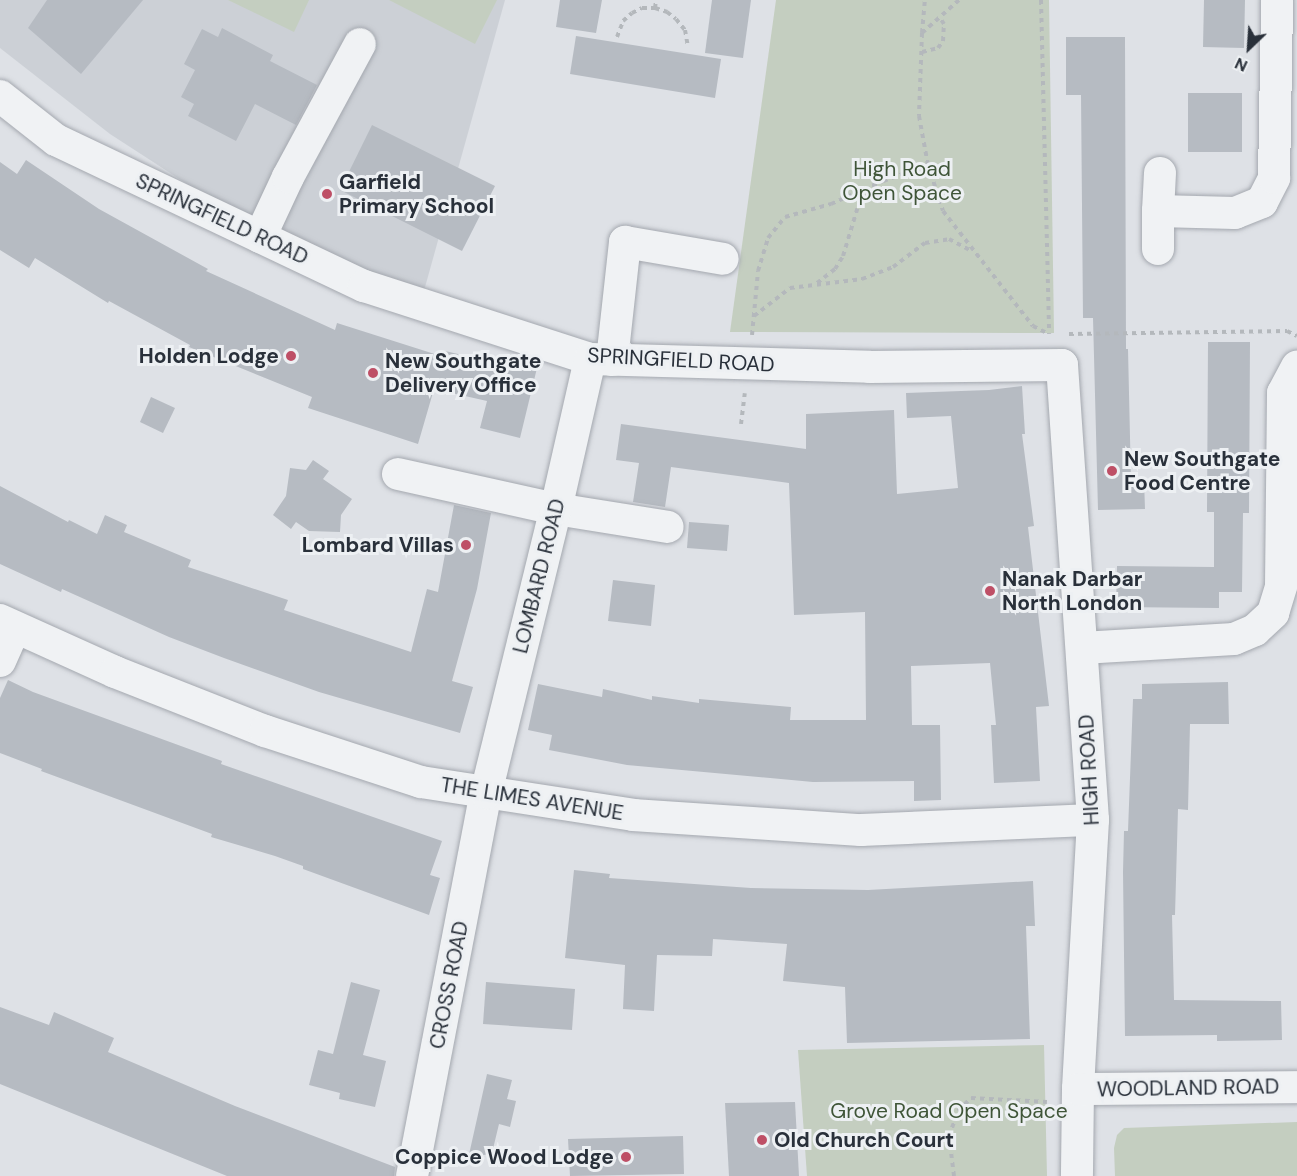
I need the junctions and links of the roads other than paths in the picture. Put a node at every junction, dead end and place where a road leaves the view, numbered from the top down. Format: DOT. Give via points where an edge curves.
graph roads {
  1 [pos="1284,16"];
  2 [pos="360,44"];
  3 [pos="0,96"];
  4 [pos="1160,173"];
  5 [pos="1158,211"];
  6 [pos="260,237"];
  7 [pos="1158,249"];
  8 [pos="723,259"];
  9 [pos="601,359"];
  10 [pos="1062,365"];
  11 [pos="1297,367"];
  12 [pos="399,474"];
  13 [pos="556,509"];
  14 [pos="668,527"];
  15 [pos="7,624"];
  16 [pos="1082,648"];
  17 [pos="0,661"];
  18 [pos="486,793"];
  19 [pos="1093,820"];
  20 [pos="1297,1087"];
  21 [pos="1068,1096"];
  22 [pos="412,1176"];
  23 [pos="1077,1176"];
  1 -- 5 [label="street" via="1274,178 1262,202 1235,213"];
  2 -- 6 [label="street"];
  3 -- 6 [label="street, SPRINGFIELD ROAD" via="56,140"];
  4 -- 5 [label="street"];
  5 -- 7 [label="street"];
  6 -- 9 [label="street, SPRINGFIELD ROAD" via="364,286"];
  8 -- 9 [label="street, LOMBARD ROAD" via="626,242"];
  9 -- 10 [label="street, SPRINGFIELD ROAD" via="870,368"];
  9 -- 13 [label="street, LOMBARD ROAD"];
  10 -- 16 [label="street, HIGH ROAD"];
  11 -- 16 [label="street" via="1282,393 1281,586 1273,613 1255,630 1234,639"];
  12 -- 13 [label="street"];
  13 -- 14 [label="street"];
  13 -- 18 [label="street, LOMBARD ROAD"];
  15 -- 17 [label="street"];
  15 -- 18 [label="street, THE LIMES AVENUE" via="265,731 421,782"];
  16 -- 19 [label="street, HIGH ROAD"];
  18 -- 19 [label="street, THE LIMES AVENUE" via="633,815 861,831"];
  18 -- 22 [label="street, CROSS ROAD"];
  19 -- 21 [label="street, HIGH ROAD"];
  20 -- 21 [label="street, WOODLAND ROAD"];
  21 -- 23 [label="street, HIGH ROAD"];
}
